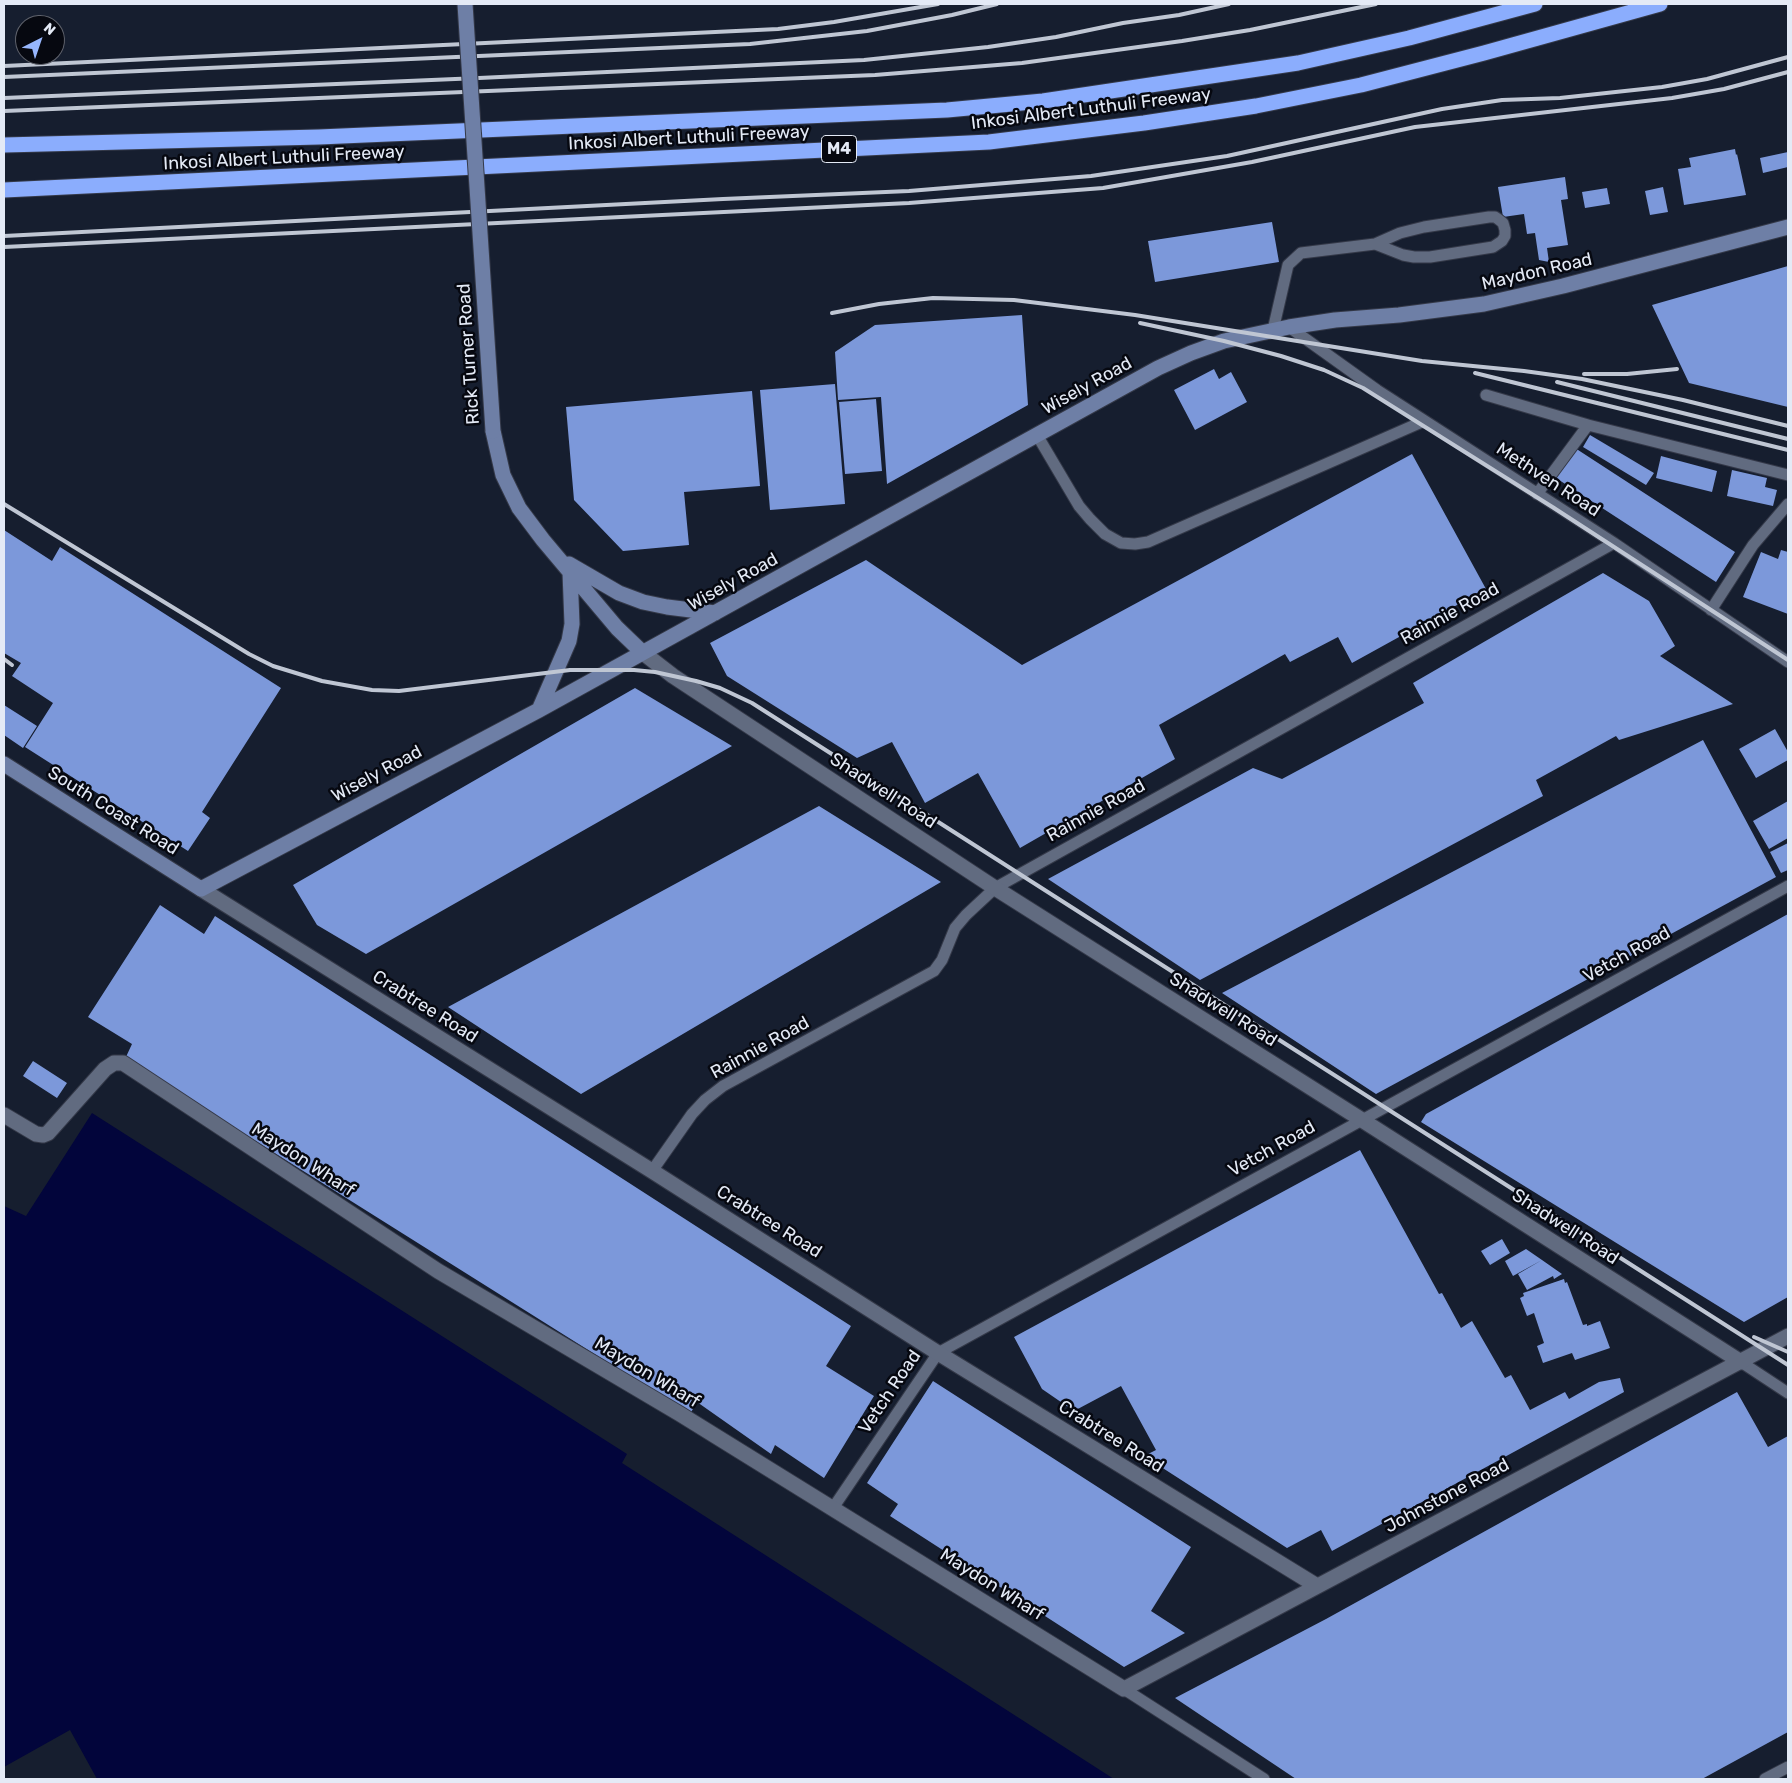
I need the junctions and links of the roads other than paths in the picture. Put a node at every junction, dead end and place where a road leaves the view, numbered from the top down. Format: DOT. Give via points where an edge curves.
graph roads {
  1 [pos="465,4"];
  2 [pos="1535,4"];
  3 [pos="1660,4"];
  4 [pos="4,145"];
  5 [pos="4,190"];
  6 [pos="1788,226"];
  7 [pos="1375,244"];
  8 [pos="1290,327"];
  9 [pos="1273,330"];
  10 [pos="1486,395"];
  11 [pos="1424,421"];
  12 [pos="1588,425"];
  13 [pos="1037,435"];
  14 [pos="1788,475"];
  15 [pos="1537,494"];
  16 [pos="1788,504"];
  17 [pos="1775,520"];
  18 [pos="1788,523"];
  19 [pos="1614,543"];
  20 [pos="558,558"];
  21 [pos="570,572"];
  22 [pos="1711,610"];
  23 [pos="714,613"];
  24 [pos="642,652"];
  25 [pos="1788,662"];
  26 [pos="539,710"];
  27 [pos="4,764"];
  28 [pos="1788,886"];
  29 [pos="995,888"];
  30 [pos="201,889"];
  31 [pos="4,1115"];
  32 [pos="1362,1120"];
  33 [pos="652,1170"];
  34 [pos="1788,1336"];
  35 [pos="938,1353"];
  36 [pos="1741,1362"];
  37 [pos="1788,1393"];
  38 [pos="832,1508"];
  39 [pos="1317,1586"];
  40 [pos="1124,1689"];
  41 [pos="1788,1767"];
  42 [pos="1264,1779"];
  43 [pos="1765,1779"];
  1 -- 20 [label="street, Rick Turner Road, bridge" via="493,431 503,475 519,508"];
  2 -- 4 [label="highway, Inkosi Albert Luthuli Freeway / M4" via="1409,38 1298,63 1043,101 947,110 319,136"];
  3 -- 5 [label="highway, Inkosi Albert Luthuli Freeway / M4" via="1352,87 1144,123 989,142"];
  6 -- 8 [label="street, Maydon Road" via="1484,304"];
  7 -- 7 [label="lane" via="1424,227 1489,217 1503,223 1505,230 1502,242 1493,247 1430,256 1403,255"];
  7 -- 9 [label="lane" via="1296,256 1288,265"];
  8 -- 9 [label="street, Wisely Road"];
  8 -- 11 [label="lane, Methven Road"];
  9 -- 13 [label="street, Wisely Road" via="1224,341 1191,353"];
  10 -- 12 [label="lane"];
  11 -- 13 [label="lane" via="1148,542 1135,544 1121,543 1105,534 1090,519"];
  11 -- 15 [label="lane, Methven Road"];
  12 -- 14 [label="lane"];
  12 -- 15 [label="lane"];
  13 -- 23 [label="street, Wisely Road"];
  15 -- 19 [label="lane, Methven Road"];
  16 -- 17 [label="lane"];
  17 -- 18 [label="lane"];
  17 -- 22 [label="lane" via="1745,556"];
  19 -- 22 [label="lane, Methven Road"];
  19 -- 29 [label="lane, Rainnie Road"];
  20 -- 21 [label="street, Rick Turner Road"];
  20 -- 23 [label="street" via="643,602"];
  21 -- 24 [label="street, Rick Turner Road" via="617,628"];
  21 -- 26 [label="street" via="572,624 569,641"];
  22 -- 25 [label="lane, Methven Road"];
  23 -- 24 [label="street, Wisely Road"];
  24 -- 26 [label="street, Wisely Road"];
  24 -- 29 [label="street, Shadwell Road" via="672,676"];
  26 -- 30 [label="street, Wisely Road"];
  27 -- 30 [label="street, South Coast Road"];
  28 -- 32 [label="lane, Vetch Road"];
  29 -- 32 [label="street, Shadwell Road"];
  29 -- 33 [label="lane, Rainnie Road" via="955,928 934,971 723,1086 692,1114"];
  30 -- 33 [label="street, Crabtree Road"];
  31 -- 38 [label="street, Maydon Wharf" via="36,1134 48,1133 105,1069 114,1063 123,1064 438,1271"];
  32 -- 35 [label="lane, Vetch Road"];
  32 -- 36 [label="street, Shadwell Road"];
  33 -- 35 [label="street, Crabtree Road"];
  34 -- 36 [label="street, Johnstone Road"];
  35 -- 38 [label="lane, Vetch Road"];
  35 -- 39 [label="street, Crabtree Road"];
  36 -- 37 [label="lane, Shadwell Road"];
  36 -- 39 [label="street, Johnstone Road"];
  38 -- 40 [label="street, Maydon Wharf"];
  39 -- 40 [label="street, Johnstone Road"];
  40 -- 42 [label="lane, Maydon Wharf"];
  41 -- 43 [label="lane"];
}
